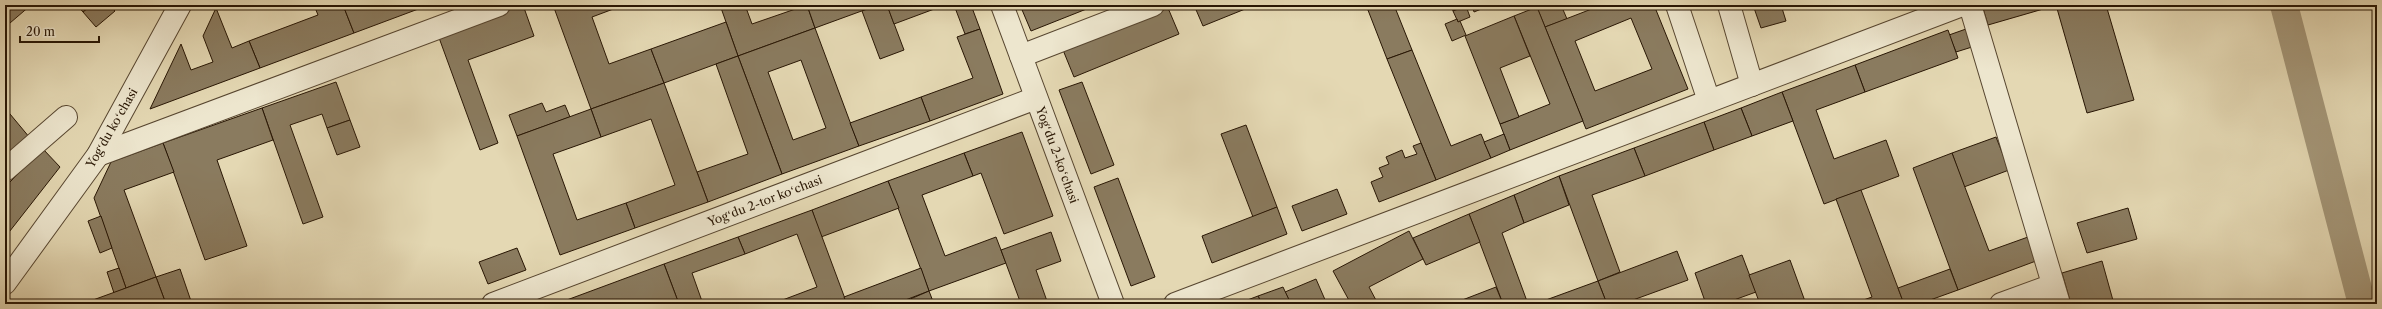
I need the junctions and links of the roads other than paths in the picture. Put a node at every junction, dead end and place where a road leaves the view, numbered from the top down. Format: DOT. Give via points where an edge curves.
graph roads {
  1 [pos="180,5"];
  2 [pos="499,5"];
  3 [pos="1002,5"];
  4 [pos="1153,5"];
  5 [pos="1677,5"];
  6 [pos="1729,5"];
  7 [pos="1962,5"];
  8 [pos="1970,5"];
  9 [pos="1021,56"];
  10 [pos="1752,85"];
  11 [pos="1036,98"];
  12 [pos="1709,101"];
  13 [pos="66,117"];
  14 [pos="98,155"];
  15 [pos="5,170"];
  16 [pos="5,283"];
  17 [pos="2056,295"];
  18 [pos="493,304"];
  19 [pos="1113,304"];
  20 [pos="1175,304"];
  21 [pos="2001,304"];
  1 -- 14 [label="street, Yogʻdu koʻchasi"];
  2 -- 14 [label="street"];
  3 -- 9 [label="street, Yogʻdu 2-koʻchasi"];
  4 -- 9 [label="street"];
  5 -- 12 [label="street"];
  6 -- 10 [label="street"];
  7 -- 10 [label="street"];
  8 -- 17 [label="street"];
  9 -- 11 [label="street, Yogʻdu 2-koʻchasi"];
  10 -- 12 [label="street"];
  11 -- 18 [label="street, Yogʻdu 2-tor koʻchasi"];
  11 -- 19 [label="street, Yogʻdu 2-koʻchasi"];
  12 -- 20 [label="street"];
  13 -- 15 [label="street"];
  14 -- 16 [label="street, Yogʻdu koʻchasi"];
  17 -- 21 [label="street"];
}
